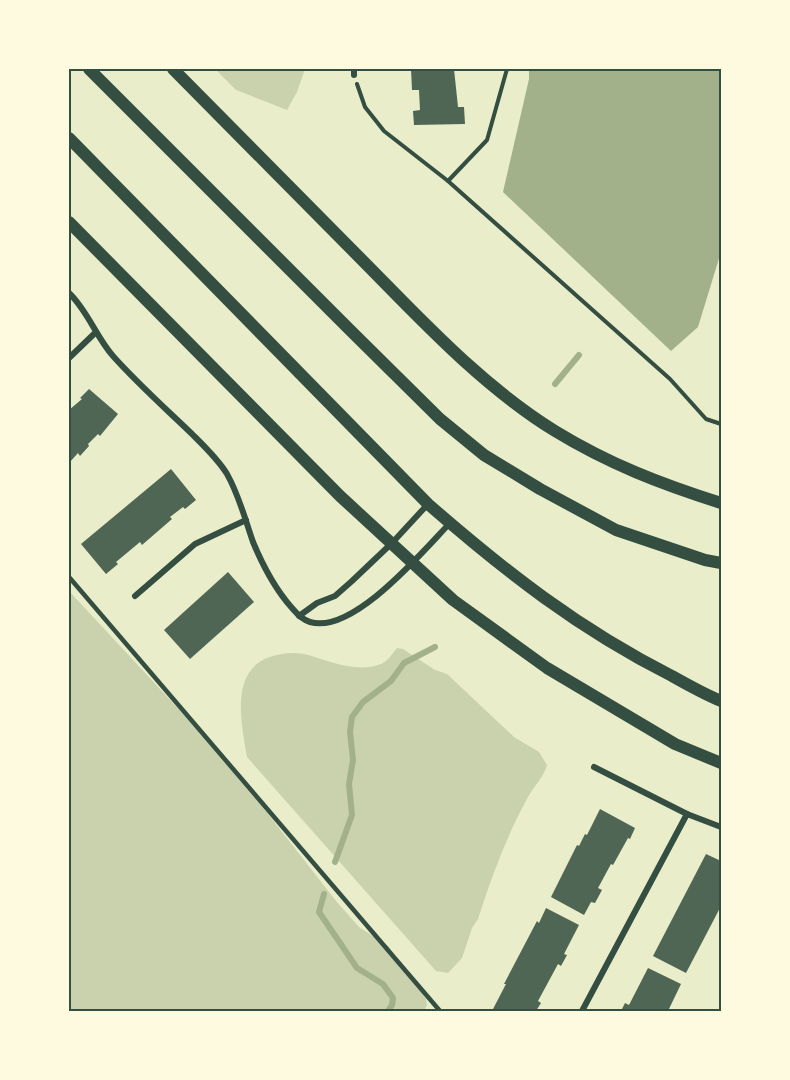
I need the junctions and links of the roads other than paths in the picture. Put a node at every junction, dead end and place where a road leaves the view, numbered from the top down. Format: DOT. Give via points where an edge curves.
graph roads {
  1 [pos="89,69"];
  2 [pos="173,69"];
  3 [pos="69,138"];
  4 [pos="69,222"];
  5 [pos="69,293"];
  6 [pos="96,332"];
  7 [pos="69,358"];
  8 [pos="721,502"];
  9 [pos="428,504"];
  10 [pos="246,520"];
  11 [pos="450,523"];
  12 [pos="392,543"];
  13 [pos="412,562"];
  14 [pos="721,563"];
  15 [pos="69,577"];
  16 [pos="135,596"];
  17 [pos="299,616"];
  18 [pos="721,701"];
  19 [pos="721,763"];
  20 [pos="594,767"];
  21 [pos="687,814"];
  22 [pos="721,827"];
  23 [pos="440,1011"];
  24 [pos="582,1011"];
  1 -- 14 [label="main road" via="440,419 484,454 616,530"];
  2 -- 8 [label="main road" via="482,377 555,430 620,467"];
  3 -- 9 [label="main road"];
  4 -- 12 [label="main road" via="340,496"];
  5 -- 6 [label="street"];
  6 -- 7 [label="street"];
  6 -- 10 [label="street" via="112,356 207,449 226,473"];
  9 -- 11 [label="main road"];
  9 -- 12 [label="street"];
  10 -- 16 [label="street" via="195,544"];
  10 -- 17 [label="street" via="272,581"];
  11 -- 13 [label="street"];
  11 -- 18 [label="main road" via="486,555 565,613 625,652"];
  12 -- 13 [label="main road"];
  12 -- 17 [label="street" via="334,596"];
  13 -- 17 [label="street" via="363,608 339,620 310,622"];
  13 -- 19 [label="main road" via="453,600 547,668 675,744"];
  15 -- 23 [label="lane"];
  20 -- 21 [label="street"];
  21 -- 22 [label="street"];
  21 -- 24 [label="street"];
}
